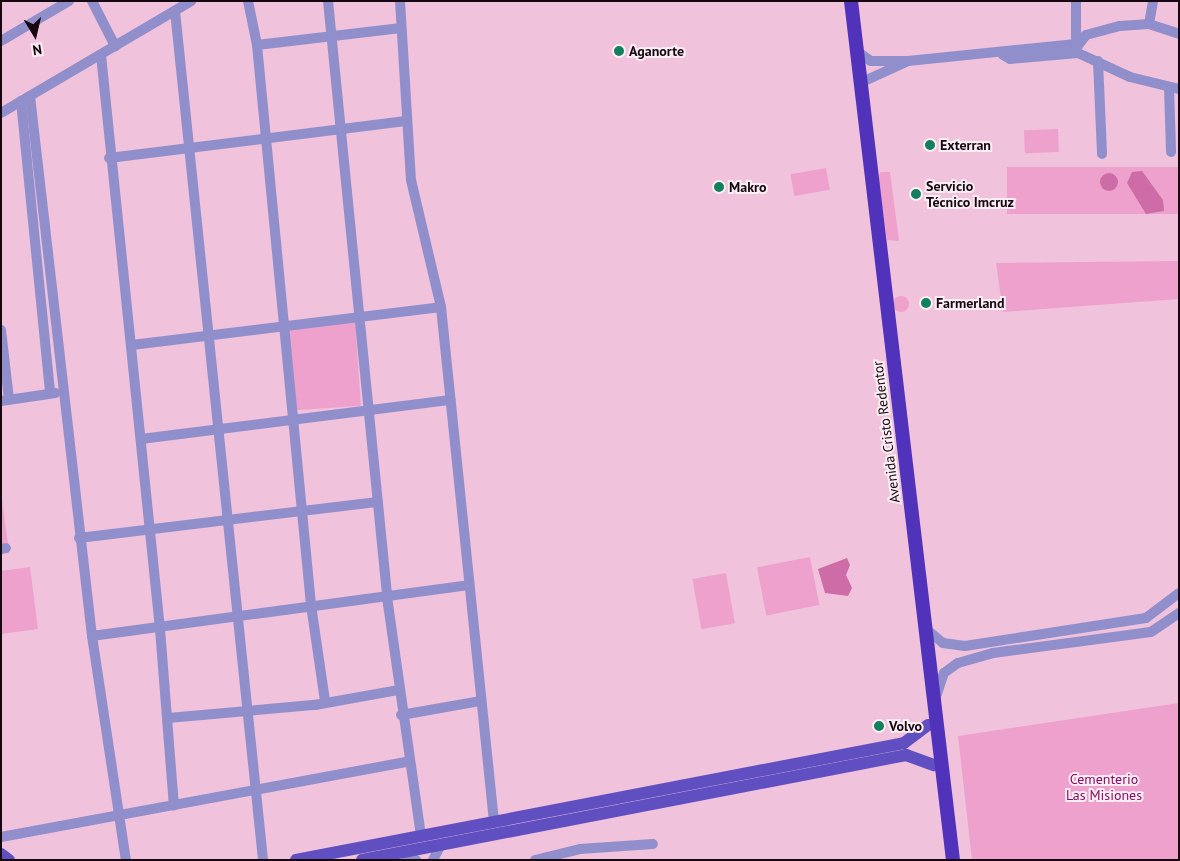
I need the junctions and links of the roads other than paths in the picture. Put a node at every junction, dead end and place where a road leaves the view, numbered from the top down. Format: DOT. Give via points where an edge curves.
graph roads {
  1 [pos="69,1"];
  2 [pos="92,1"];
  3 [pos="191,1"];
  4 [pos="248,1"];
  5 [pos="328,1"];
  6 [pos="400,1"];
  7 [pos="843,1"];
  8 [pos="851,1"];
  9 [pos="1076,1"];
  10 [pos="1153,1"];
  11 [pos="175,11"];
  12 [pos="1150,24"];
  13 [pos="401,28"];
  14 [pos="1179,34"];
  15 [pos="332,36"];
  16 [pos="1,41"];
  17 [pos="257,45"];
  18 [pos="115,46"];
  19 [pos="1077,49"];
  20 [pos="857,52"];
  21 [pos="101,54"];
  22 [pos="1098,60"];
  23 [pos="908,61"];
  24 [pos="860,83"];
  25 [pos="1174,88"];
  26 [pos="26,98"];
  27 [pos="1,113"];
  28 [pos="406,121"];
  29 [pos="341,132"];
  30 [pos="265,140"];
  31 [pos="191,149"];
  32 [pos="1171,152"];
  33 [pos="1102,154"];
  34 [pos="109,158"];
  35 [pos="441,307"];
  36 [pos="359,318"];
  37 [pos="281,328"];
  38 [pos="1,330"];
  39 [pos="207,335"];
  40 [pos="132,344"];
  41 [pos="50,393"];
  42 [pos="61,393"];
  43 [pos="5,400"];
  44 [pos="451,400"];
  45 [pos="370,411"];
  46 [pos="292,420"];
  47 [pos="219,430"];
  48 [pos="141,439"];
  49 [pos="378,502"];
  50 [pos="302,514"];
  51 [pos="226,523"];
  52 [pos="151,530"];
  53 [pos="79,538"];
  54 [pos="469,585"];
  55 [pos="1179,593"];
  56 [pos="388,596"];
  57 [pos="310,605"];
  58 [pos="1179,614"];
  59 [pos="235,615"];
  60 [pos="1103,625"];
  61 [pos="160,628"];
  62 [pos="925,628"];
  63 [pos="92,636"];
  64 [pos="1106,640"];
  65 [pos="1002,641"];
  66 [pos="982,644"];
  67 [pos="1004,652"];
  68 [pos="985,655"];
  69 [pos="398,690"];
  70 [pos="325,701"];
  71 [pos="480,701"];
  72 [pos="935,702"];
  73 [pos="247,711"];
  74 [pos="401,715"];
  75 [pos="168,718"];
  76 [pos="928,724"];
  77 [pos="905,749"];
  78 [pos="407,762"];
  79 [pos="934,765"];
  80 [pos="256,789"];
  81 [pos="174,805"];
  82 [pos="119,814"];
  83 [pos="488,828"];
  84 [pos="420,836"];
  85 [pos="1,837"];
  86 [pos="653,844"];
  87 [pos="440,846"];
  88 [pos="402,853"];
  89 [pos="1,854"];
  90 [pos="361,856"];
  91 [pos="563,856"];
  92 [pos="9,860"];
  93 [pos="126,860"];
  94 [pos="263,860"];
  95 [pos="296,860"];
  96 [pos="416,860"];
  97 [pos="433,860"];
  98 [pos="534,860"];
  99 [pos="944,860"];
  100 [pos="953,860"];
  1 -- 16 [label="street"];
  2 -- 18 [label="street"];
  3 -- 11 [label="street"];
  4 -- 17 [label="street"];
  5 -- 15 [label="street"];
  6 -- 13 [label="street"];
  7 -- 76 [label="highway, Avenida Cristo Redentor"];
  8 -- 20 [label="highway, Avenida Cristo Redentor"];
  9 -- 19 [label="street"];
  10 -- 12 [label="street"];
  11 -- 18 [label="street"];
  11 -- 31 [label="street"];
  12 -- 14 [label="street"];
  12 -- 19 [label="street" via="1098,31"];
  13 -- 15 [label="street"];
  13 -- 28 [label="street"];
  15 -- 17 [label="street"];
  15 -- 29 [label="street"];
  17 -- 30 [label="street"];
  18 -- 21 [label="street"];
  19 -- 22 [label="street"];
  19 -- 23 [label="street" via="1010,59 1003,55"];
  20 -- 23 [label="street" via="871,61"];
  20 -- 24 [label="highway, Avenida Cristo Redentor"];
  21 -- 26 [label="street"];
  21 -- 34 [label="street"];
  22 -- 25 [label="street" via="1130,77"];
  22 -- 33 [label="street"];
  23 -- 24 [label="street"];
  24 -- 62 [label="highway, Avenida Cristo Redentor"];
  25 -- 32 [label="street"];
  26 -- 27 [label="street"];
  26 -- 41 [label="street"];
  26 -- 42 [label="street"];
  28 -- 29 [label="street"];
  28 -- 35 [label="street" via="410,180"];
  29 -- 30 [label="street"];
  29 -- 36 [label="street"];
  30 -- 31 [label="street"];
  30 -- 37 [label="street"];
  31 -- 34 [label="street"];
  31 -- 39 [label="street"];
  34 -- 40 [label="street"];
  35 -- 36 [label="street"];
  35 -- 44 [label="street"];
  36 -- 37 [label="street"];
  36 -- 45 [label="street"];
  37 -- 39 [label="street"];
  37 -- 46 [label="street"];
  38 -- 43 [label="street"];
  39 -- 40 [label="street"];
  39 -- 47 [label="street"];
  40 -- 48 [label="street"];
  41 -- 42 [label="street"];
  41 -- 43 [label="street"];
  42 -- 53 [label="street"];
  44 -- 45 [label="street"];
  44 -- 54 [label="street"];
  45 -- 46 [label="street"];
  45 -- 49 [label="street"];
  46 -- 47 [label="street"];
  46 -- 50 [label="street"];
  47 -- 48 [label="street"];
  47 -- 51 [label="street"];
  48 -- 52 [label="street"];
  49 -- 50 [label="street"];
  49 -- 56 [label="street"];
  50 -- 51 [label="street"];
  50 -- 57 [label="street"];
  51 -- 52 [label="street"];
  51 -- 59 [label="street"];
  52 -- 53 [label="street"];
  52 -- 61 [label="street"];
  53 -- 63 [label="street"];
  54 -- 56 [label="street"];
  54 -- 71 [label="street"];
  55 -- 60 [label="street" via="1153,616"];
  56 -- 57 [label="street"];
  56 -- 69 [label="street"];
  57 -- 59 [label="street"];
  57 -- 70 [label="street"];
  58 -- 64 [label="street" via="1159,629"];
  59 -- 61 [label="street"];
  59 -- 73 [label="street"];
  60 -- 64 [label="street"];
  60 -- 65 [label="street"];
  61 -- 63 [label="street"];
  61 -- 75 [label="street"];
  62 -- 66 [label="street" via="950,646"];
  62 -- 72 [label="highway, Avenida Cristo Redentor"];
  63 -- 82 [label="street"];
  64 -- 67 [label="street"];
  65 -- 66 [label="street"];
  65 -- 67 [label="street" via="999,647"];
  66 -- 68 [label="street" via="991,649"];
  67 -- 68 [label="street"];
  68 -- 72 [label="street" via="949,668 939,681"];
  69 -- 70 [label="street"];
  69 -- 74 [label="street"];
  70 -- 73 [label="street"];
  71 -- 74 [label="street"];
  71 -- 83 [label="street"];
  72 -- 100 [label="highway, Avenida Cristo Redentor"];
  73 -- 75 [label="street"];
  73 -- 80 [label="street"];
  74 -- 78 [label="street"];
  75 -- 81 [label="street"];
  76 -- 77 [label="main road"];
  76 -- 79 [label="highway, Avenida Cristo Redentor"];
  77 -- 79 [label="main road"];
  77 -- 83 [label="main road"];
  78 -- 80 [label="street"];
  78 -- 84 [label="street"];
  79 -- 99 [label="highway, Avenida Cristo Redentor"];
  80 -- 81 [label="street"];
  80 -- 94 [label="street"];
  81 -- 82 [label="street"];
  82 -- 85 [label="street"];
  82 -- 93 [label="street"];
  83 -- 84 [label="main road"];
  83 -- 87 [label="main road"];
  84 -- 90 [label="main road"];
  86 -- 91 [label="street" via="640,842"];
  87 -- 88 [label="main road"];
  87 -- 97 [label="street"];
  88 -- 90 [label="main road"];
  88 -- 96 [label="street"];
  89 -- 92 [label="main road"];
  90 -- 95 [label="main road"];
  91 -- 98 [label="street"];
}
